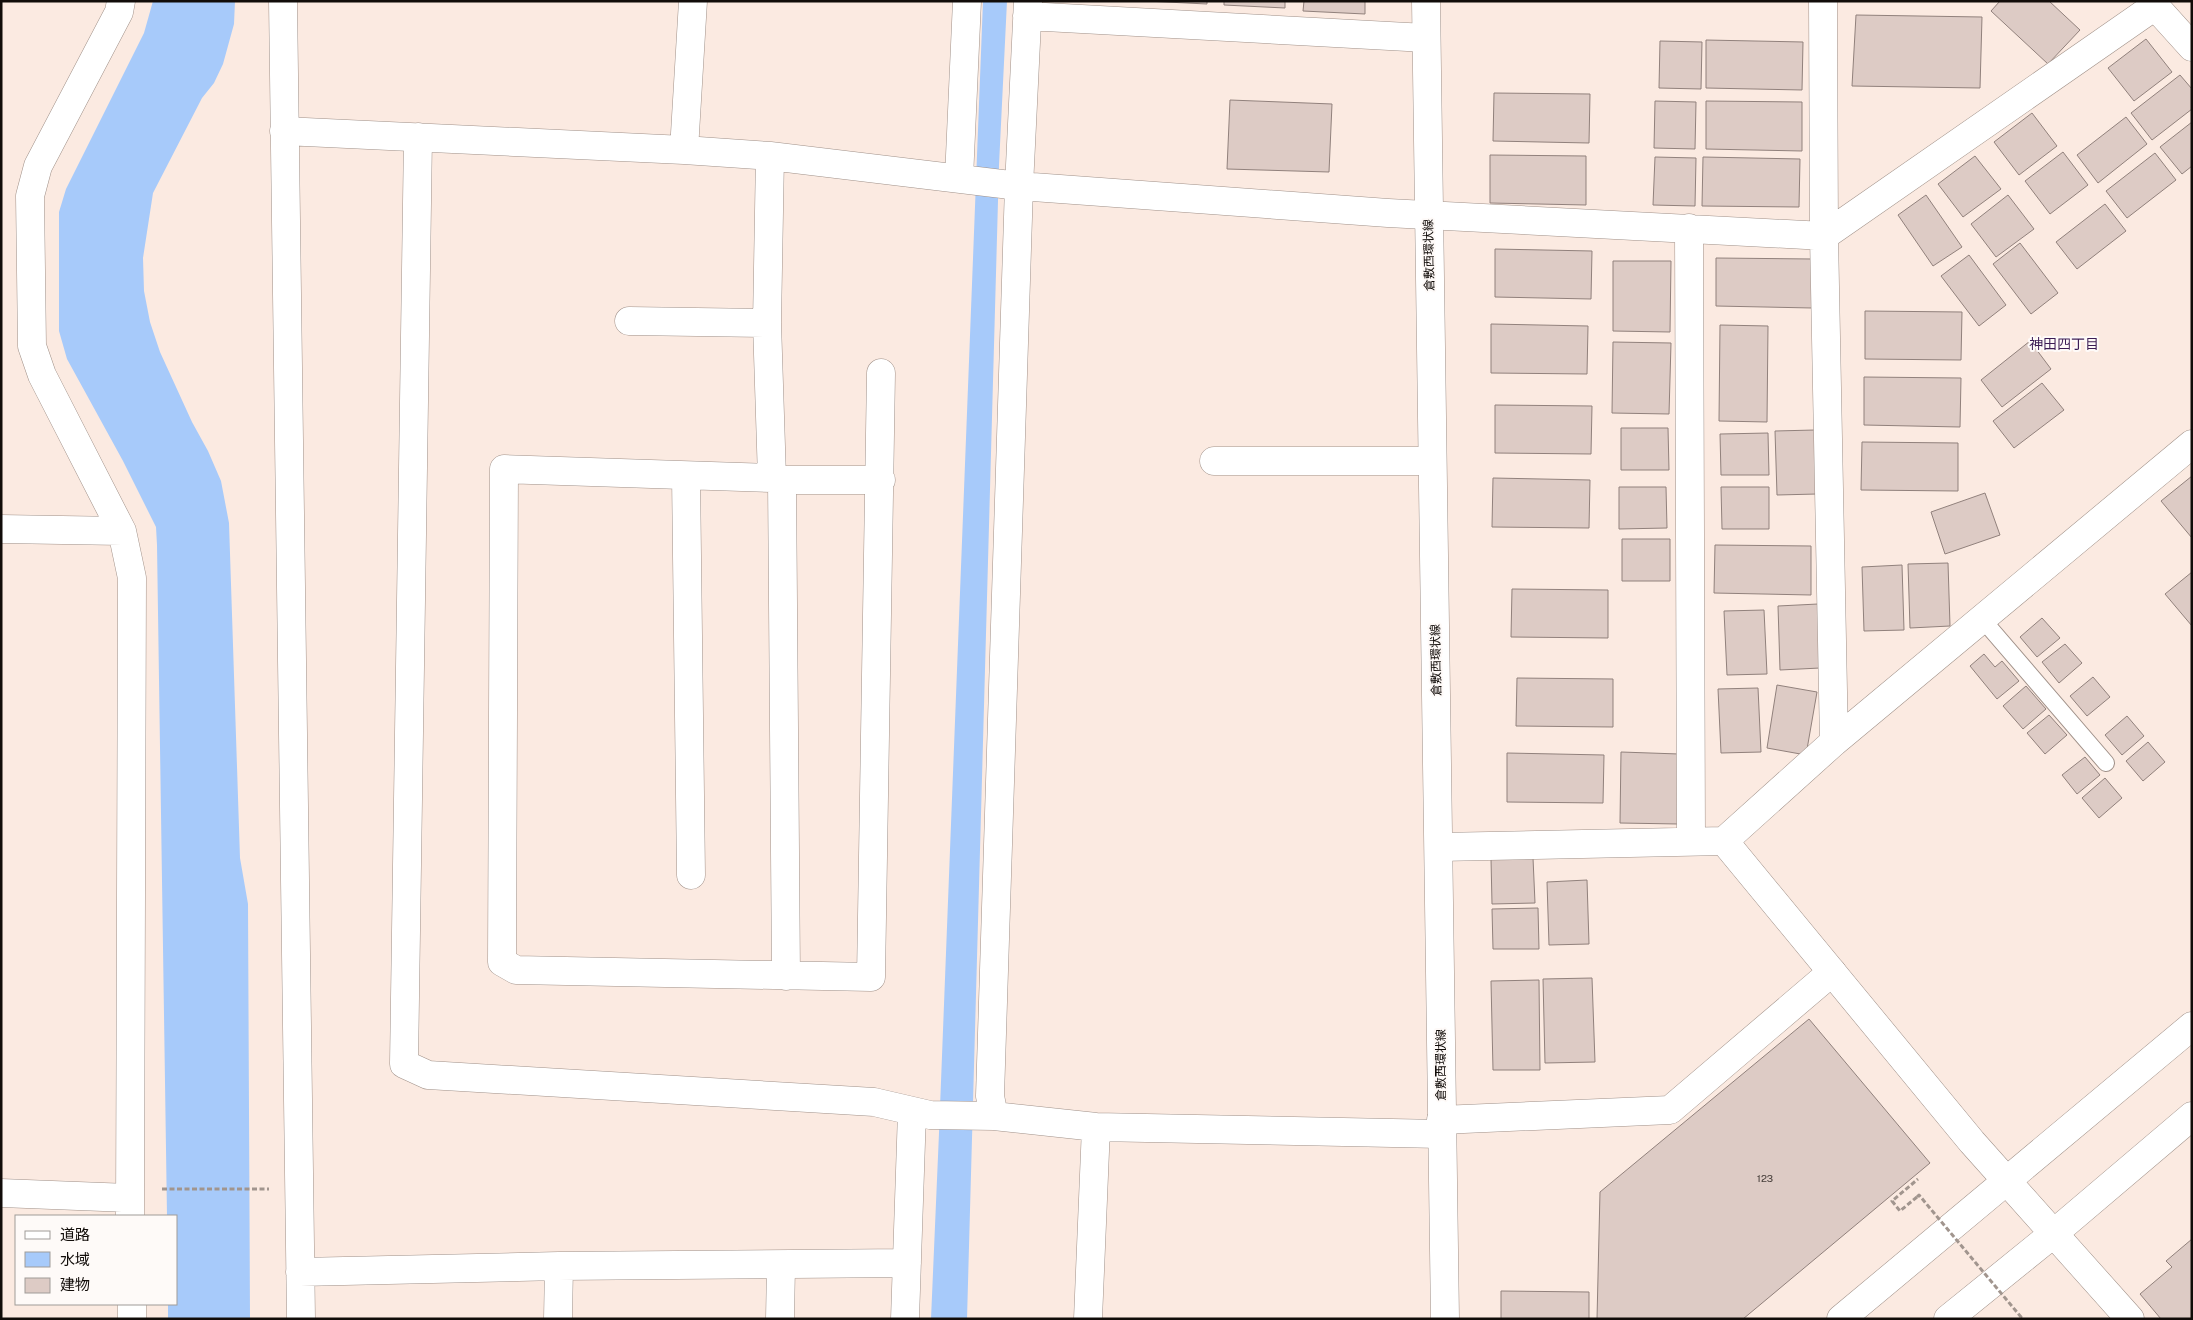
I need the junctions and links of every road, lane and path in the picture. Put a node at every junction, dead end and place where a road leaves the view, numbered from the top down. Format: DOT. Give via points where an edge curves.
graph roads {
  1 [pos="121,1"];
  2 [pos="283,1"];
  3 [pos="693,1"];
  4 [pos="967,1"];
  5 [pos="1426,1"];
  6 [pos="1823,1"];
  7 [pos="2155,3"];
  8 [pos="1027,9"];
  9 [pos="1426,38"];
  10 [pos="2192,47"];
  11 [pos="284,131"];
  12 [pos="418,137"];
  13 [pos="684,150"];
  14 [pos="770,156"];
  15 [pos="964,178"];
  16 [pos="1013,185"];
  17 [pos="1429,215"];
  18 [pos="1689,228"];
  19 [pos="1824,236"];
  20 [pos="629,321"];
  21 [pos="767,323"];
  22 [pos="881,373"];
  23 [pos="2192,444"];
  24 [pos="1214,461"];
  25 [pos="1432,461"];
  26 [pos="686,476"];
  27 [pos="777,479"];
  28 [pos="881,480"];
  29 [pos="1,529"];
  30 [pos="122,531"];
  31 [pos="1983,620"];
  32 [pos="1834,742"];
  33 [pos="2106,763"];
  34 [pos="1691,841"];
  35 [pos="1724,841"];
  36 [pos="1439,847"];
  37 [pos="692,875"];
  38 [pos="1832,972"];
  39 [pos="786,976"];
  40 [pos="2192,1026"];
  41 [pos="921,1114"];
  42 [pos="987,1116"];
  43 [pos="2192,1116"];
  44 [pos="1096,1127"];
  45 [pos="1441,1127"];
  46 [pos="1918,1179"];
  47 [pos="2006,1181"];
  48 [pos="155,1189"];
  49 [pos="263,1189"];
  50 [pos="1,1193"];
  51 [pos="130,1207"];
  52 [pos="2053,1234"];
  53 [pos="907,1263"];
  54 [pos="559,1266"];
  55 [pos="781,1266"];
  56 [pos="300,1272"];
  57 [pos="132,1305"];
  58 [pos="132,1319"];
  59 [pos="301,1319"];
  60 [pos="558,1319"];
  61 [pos="780,1319"];
  62 [pos="905,1319"];
  63 [pos="1088,1319"];
  64 [pos="1445,1319"];
  65 [pos="1842,1319"];
  66 [pos="1948,1319"];
  67 [pos="2019,1319"];
  68 [pos="2130,1319"];
  1 -- 30 [label="street" via="119,12 38,166 30,196 32,346 42,375"];
  2 -- 11 [label="street"];
  3 -- 13 [label="street"];
  4 -- 15 [label="street"];
  5 -- 9 [label="street, 倉敷西環状線"];
  6 -- 19 [label="street"];
  7 -- 10 [label="street"];
  7 -- 19 [label="street"];
  8 -- 9 [label="street"];
  8 -- 16 [label="street"];
  9 -- 17 [label="street, 倉敷西環状線"];
  11 -- 12 [label="street"];
  11 -- 56 [label="street"];
  12 -- 13 [label="street"];
  12 -- 41 [label="street" via="404,1064 428,1075 874,1102"];
  13 -- 14 [label="street"];
  14 -- 15 [label="street"];
  14 -- 21 [label="street"];
  15 -- 16 [label="street"];
  16 -- 17 [label="street"];
  16 -- 42 [label="street"];
  17 -- 18 [label="street"];
  17 -- 25 [label="street, 倉敷西環状線"];
  18 -- 19 [label="street"];
  18 -- 34 [label="street"];
  19 -- 32 [label="street"];
  20 -- 21 [label="street"];
  21 -- 27 [label="street"];
  22 -- 28 [label="street"];
  23 -- 31 [label="street"];
  24 -- 25 [label="street"];
  25 -- 36 [label="street, 倉敷西環状線"];
  26 -- 27 [label="street"];
  26 -- 37 [label="street"];
  26 -- 39 [label="street" via="504,470 502,962 516,970"];
  27 -- 28 [label="street"];
  27 -- 39 [label="street"];
  28 -- 39 [label="street" via="870,977"];
  29 -- 30 [label="street"];
  30 -- 51 [label="street" via="132,578"];
  31 -- 32 [label="street"];
  31 -- 33 [label="lane"];
  32 -- 35 [label="street"];
  34 -- 35 [label="street"];
  34 -- 36 [label="street"];
  35 -- 38 [label="street"];
  36 -- 45 [label="street, 倉敷西環状線"];
  38 -- 45 [label="street" via="1670,1110"];
  38 -- 47 [label="street"];
  40 -- 47 [label="street"];
  41 -- 42 [label="street"];
  41 -- 53 [label="street"];
  42 -- 44 [label="street"];
  43 -- 52 [label="street"];
  44 -- 45 [label="street"];
  44 -- 63 [label="street"];
  45 -- 64 [label="street, 倉敷西環状線"];
  46 -- 67 [label="path, bridge" via="1892,1201 1900,1211 1920,1195 2021,1317"];
  47 -- 52 [label="street"];
  47 -- 65 [label="street"];
  48 -- 49 [label="path"];
  50 -- 51 [label="street"];
  52 -- 66 [label="street"];
  52 -- 68 [label="street"];
  53 -- 55 [label="street"];
  53 -- 62 [label="street"];
  54 -- 55 [label="street"];
  54 -- 56 [label="street"];
  54 -- 60 [label="street"];
  55 -- 61 [label="street"];
  56 -- 59 [label="street"];
  57 -- 58 [label="street"];
}
